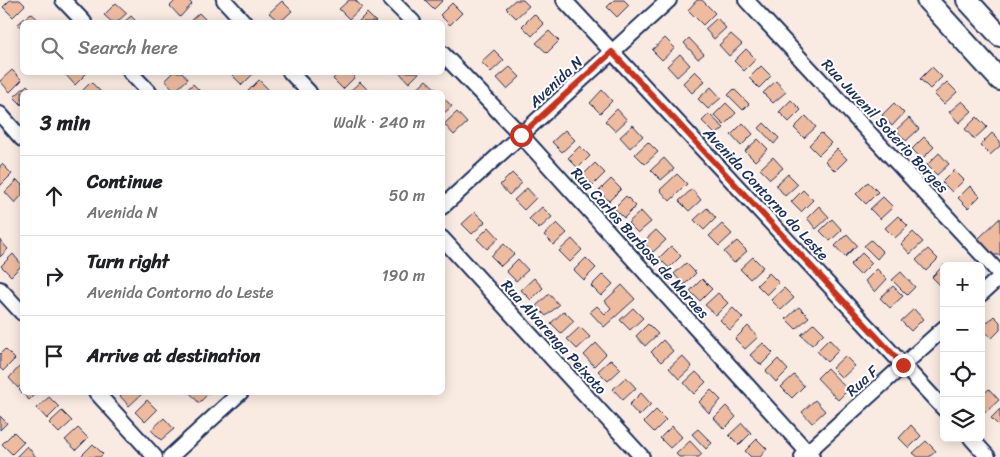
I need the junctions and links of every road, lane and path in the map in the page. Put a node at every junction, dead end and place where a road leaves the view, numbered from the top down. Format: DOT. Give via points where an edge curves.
graph roads {
  1 [pos="63,0"];
  2 [pos="224,0"];
  3 [pos="392,0"];
  4 [pos="564,0"];
  5 [pos="669,0"];
  6 [pos="746,0"];
  7 [pos="926,0"];
  8 [pos="967,0"];
  9 [pos="82,20"];
  10 [pos="242,20"];
  11 [pos="411,20"];
  12 [pos="996,25"];
  13 [pos="612,52"];
  14 [pos="445,56"];
  15 [pos="133,75"];
  16 [pos="293,75"];
  17 [pos="1000,80"];
  18 [pos="147,90"];
  19 [pos="307,90"];
  20 [pos="0,114"];
  21 [pos="521,135"];
  22 [pos="20,137"];
  23 [pos="445,204"];
  24 [pos="445,241"];
  25 [pos="1000,276"];
  26 [pos="0,289"];
  27 [pos="985,290"];
  28 [pos="20,311"];
  29 [pos="940,332"];
  30 [pos="903,365"];
  31 [pos="99,395"];
  32 [pos="238,395"];
  33 [pos="940,405"];
  34 [pos="975,442"];
  35 [pos="807,455"];
  36 [pos="155,457"];
  37 [pos="170,457"];
  38 [pos="642,457"];
  39 [pos="988,457"];
  1 -- 9 [label="street"];
  2 -- 10 [label="street"];
  3 -- 11 [label="street"];
  4 -- 13 [label="street, Avenida Contorno do Leste"];
  5 -- 13 [label="street, Avenida N"];
  6 -- 25 [label="street, Rua Juvenil Soterio Borges"];
  7 -- 17 [label="street"];
  8 -- 12 [label="street"];
  13 -- 21 [label="street, Avenida N"];
  13 -- 30 [label="street, Avenida Contorno do Leste"];
  14 -- 21 [label="street, Rua Carlos Barbosa de Moraes"];
  15 -- 18 [label="street"];
  16 -- 19 [label="street"];
  20 -- 22 [label="street"];
  21 -- 23 [label="street, Avenida N"];
  21 -- 35 [label="street, Rua Carlos Barbosa de Moraes"];
  24 -- 38 [label="street, Rua Alvarenga Peixoto"];
  25 -- 27 [label="street"];
  26 -- 28 [label="street"];
  29 -- 30 [label="street, Rua F"];
  30 -- 33 [label="street, Avenida Contorno do Leste"];
  30 -- 35 [label="street, Rua F"];
  31 -- 36 [label="street"];
  32 -- 37 [label="street"];
  34 -- 39 [label="street"];
}
